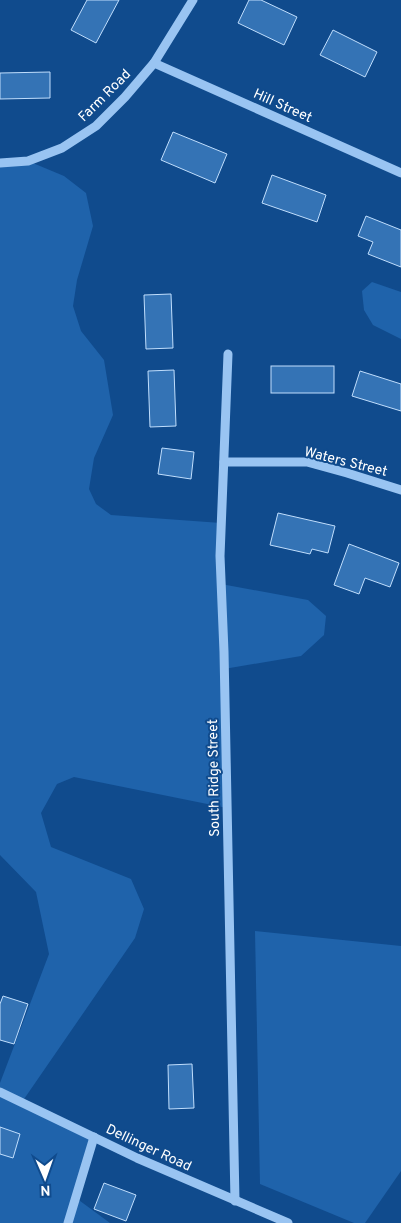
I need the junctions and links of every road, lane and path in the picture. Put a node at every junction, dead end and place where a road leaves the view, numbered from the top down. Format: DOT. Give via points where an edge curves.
graph roads {
  1 [pos="192,0"];
  2 [pos="154,63"];
  3 [pos="0,164"];
  4 [pos="401,173"];
  5 [pos="228,354"];
  6 [pos="224,462"];
  7 [pos="401,490"];
  8 [pos="0,1092"];
  9 [pos="94,1137"];
  10 [pos="235,1201"];
  11 [pos="68,1223"];
  12 [pos="288,1223"];
  1 -- 2 [label="street, Farm Road"];
  2 -- 3 [label="street, Farm Road" via="96,126 62,148 28,161"];
  2 -- 4 [label="street, Hill Street"];
  5 -- 6 [label="street, South Ridge Street"];
  6 -- 7 [label="street, Waters Street" via="306,462"];
  6 -- 10 [label="street, South Ridge Street" via="220,556"];
  8 -- 9 [label="street, Dellinger Road"];
  9 -- 10 [label="street, Dellinger Road"];
  9 -- 11 [label="street"];
  10 -- 12 [label="street, Dellinger Road"];
}
